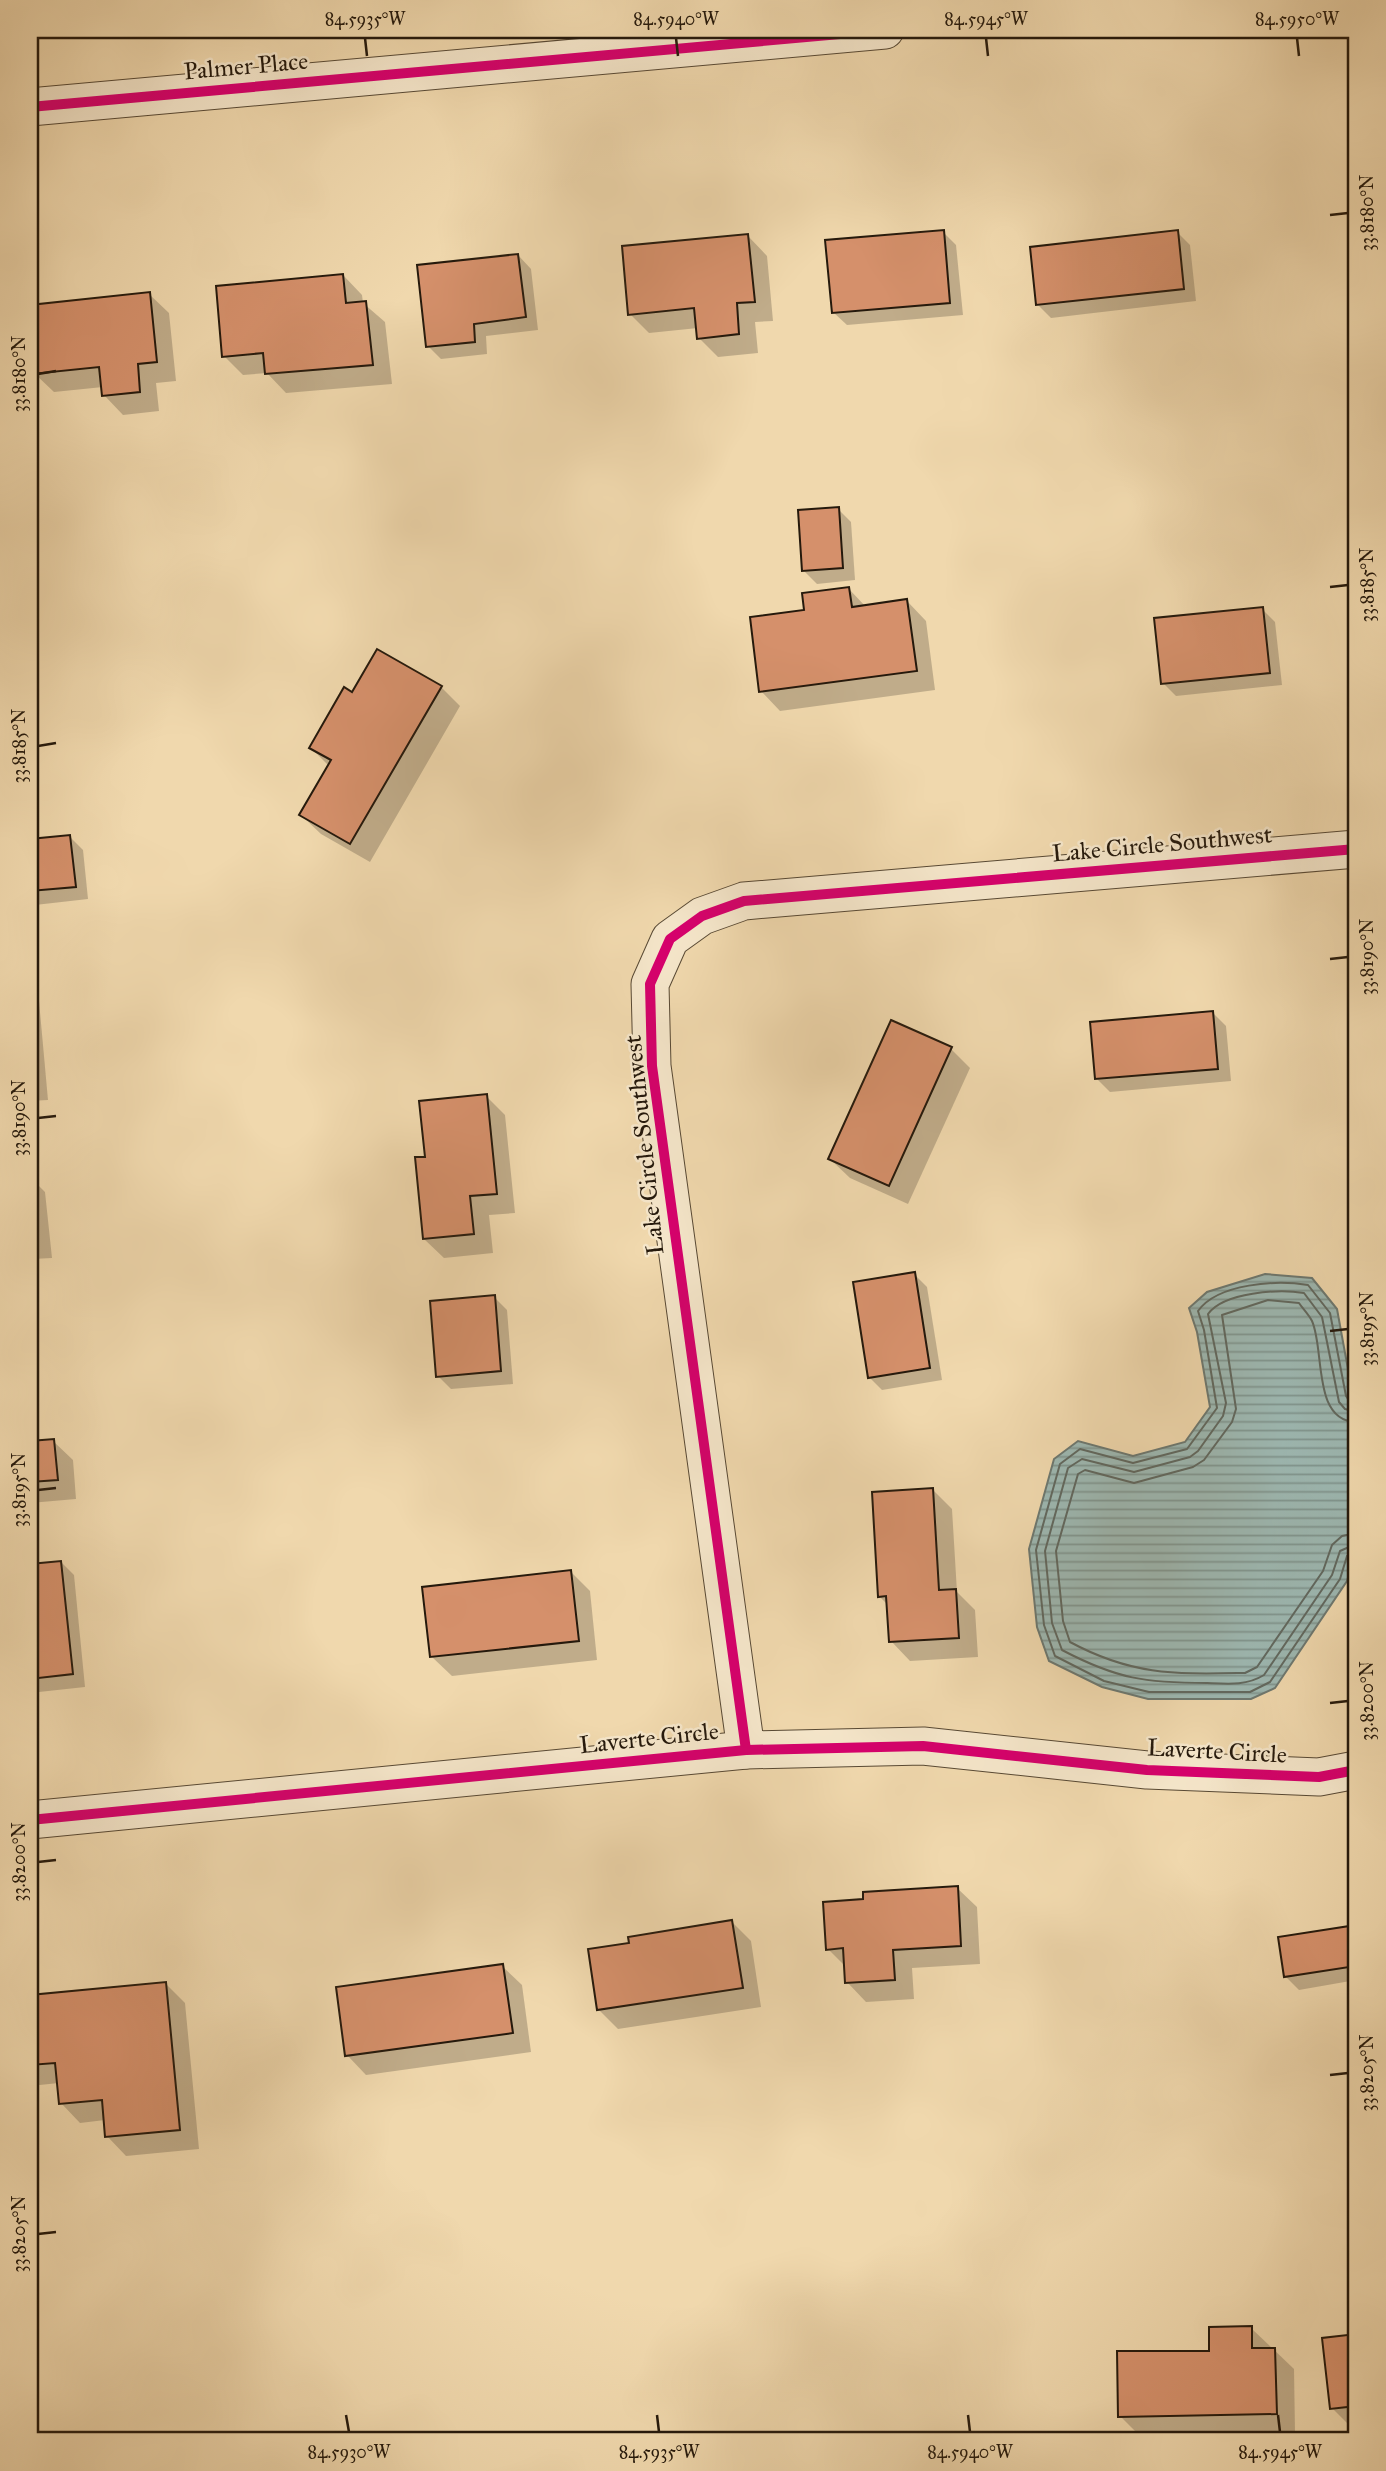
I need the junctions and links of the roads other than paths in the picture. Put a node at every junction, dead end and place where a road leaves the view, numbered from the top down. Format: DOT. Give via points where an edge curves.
graph roads {
  1 [pos="885,30"];
  2 [pos="30,107"];
  3 [pos="1356,849"];
  4 [pos="746,1750"];
  5 [pos="1356,1770"];
  6 [pos="30,1820"];
  1 -- 2 [label="street, Palmer Place"];
  3 -- 4 [label="street, Lake Circle Southwest" via="744,901 702,916 670,939 650,985 652,1066"];
  4 -- 5 [label="street, Laverte Circle" via="923,1746 1147,1770 1319,1777"];
  4 -- 6 [label="street, Laverte Circle"];
}
